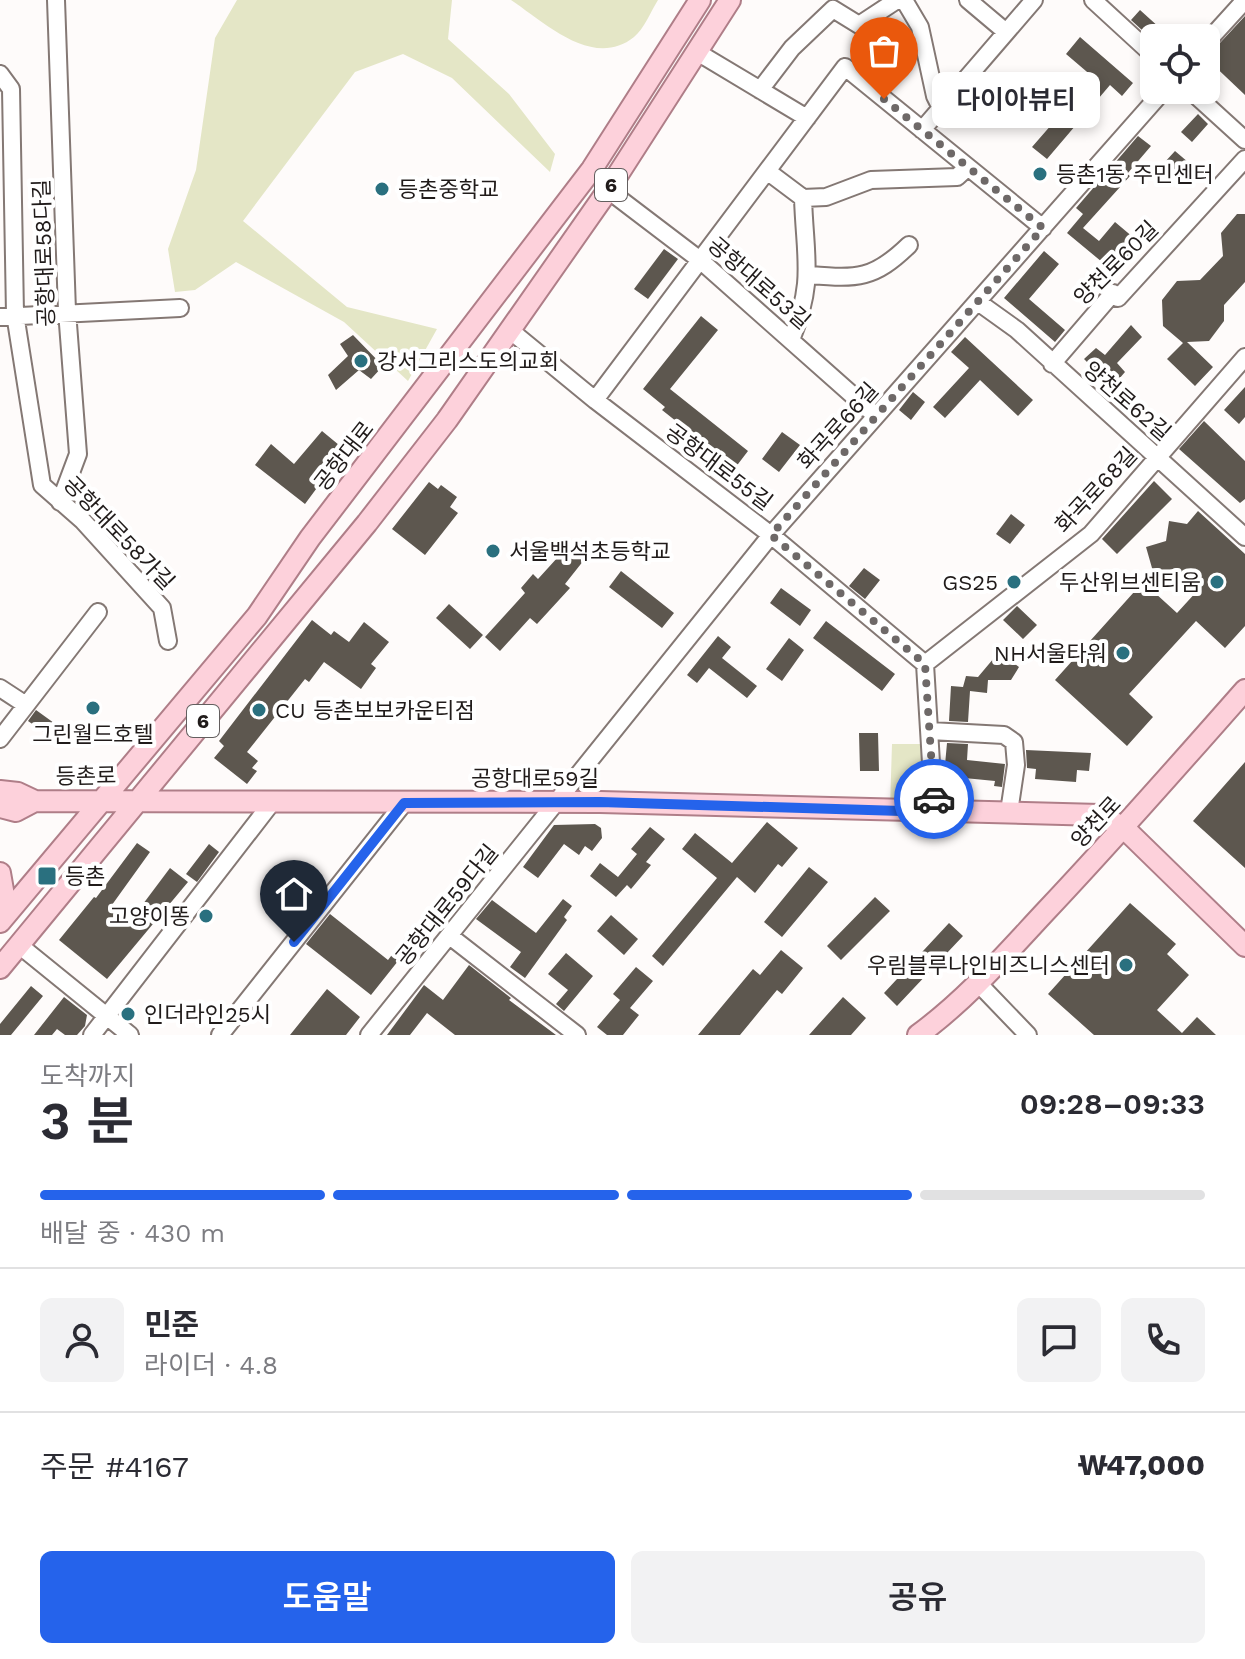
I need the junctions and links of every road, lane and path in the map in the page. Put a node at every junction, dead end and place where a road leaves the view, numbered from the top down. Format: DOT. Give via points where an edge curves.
graph roads {
  1 [pos="56,0"];
  2 [pos="700,0"];
  3 [pos="730,0"];
  4 [pos="897,0"];
  5 [pos="904,0"];
  6 [pos="968,0"];
  7 [pos="1034,0"];
  8 [pos="1093,0"];
  9 [pos="1245,0"];
  10 [pos="1220,28"];
  11 [pos="1006,32"];
  12 [pos="1140,43"];
  13 [pos="697,52"];
  14 [pos="0,74"];
  15 [pos="760,90"];
  16 [pos="1152,104"];
  17 [pos="1205,104"];
  18 [pos="941,108"];
  19 [pos="807,118"];
  20 [pos="922,130"];
  21 [pos="1245,140"];
  22 [pos="1245,159"];
  23 [pos="968,167"];
  24 [pos="767,171"];
  25 [pos="608,190"];
  26 [pos="803,198"];
  27 [pos="1043,228"];
  28 [pos="909,245"];
  29 [pos="700,260"];
  30 [pos="810,275"];
  31 [pos="978,302"];
  32 [pos="180,308"];
  33 [pos="67,311"];
  34 [pos="8,315"];
  35 [pos="511,331"];
  36 [pos="791,340"];
  37 [pos="1245,357"];
  38 [pos="1052,364"];
  39 [pos="595,400"];
  40 [pos="876,416"];
  41 [pos="1157,456"];
  42 [pos="60,502"];
  43 [pos="771,535"];
  44 [pos="1245,537"];
  45 [pos="98,612"];
  46 [pos="168,641"];
  47 [pos="925,664"];
  48 [pos="0,688"];
  49 [pos="1245,690"];
  50 [pos="26,705"];
  51 [pos="930,731"];
  52 [pos="0,739"];
  53 [pos="0,791"];
  54 [pos="137,799"];
  55 [pos="35,801"];
  56 [pos="101,801"];
  57 [pos="273,801"];
  58 [pos="557,802"];
  59 [pos="404,803"];
  60 [pos="0,807"];
  61 [pos="934,812"];
  62 [pos="1009,812"];
  63 [pos="1124,828"];
  64 [pos="0,873"];
  65 [pos="3,918"];
  66 [pos="451,937"];
  67 [pos="19,945"];
  68 [pos="1245,946"];
  69 [pos="0,968"];
  70 [pos="978,983"];
  71 [pos="107,1016"];
  72 [pos="92,1035"];
  73 [pos="130,1035"];
  74 [pos="220,1035"];
  75 [pos="369,1035"];
  76 [pos="577,1035"];
  77 [pos="918,1035"];
  78 [pos="1028,1035"];
  1 -- 33 [label="street, 공항대로58다길"];
  2 -- 56 [label="main road, 공항대로 / 6" via="592,169 310,538 257,616"];
  3 -- 13 [label="main road, 6"];
  4 -- 15 [label="street" via="859,25 833,9 792,48"];
  5 -- 18 [label="street" via="920,27"];
  6 -- 11 [label="street"];
  7 -- 11 [label="street"];
  8 -- 12 [label="street"];
  9 -- 10 [label="street"];
  11 -- 18 [label="street"];
  13 -- 15 [label="street"];
  13 -- 25 [label="main road, 6"];
  14 -- 34 [label="street, 공항대로58가길" via="11,89"];
  15 -- 19 [label="street"];
  16 -- 27 [label="street, 화곡로66길"];
  17 -- 21 [label="street"];
  18 -- 20 [label="street"];
  19 -- 20 [label="street" via="845,67"];
  19 -- 24 [label="street"];
  20 -- 23 [label="street"];
  22 -- 38 [label="street, 양천로60길" via="1118,298 1113,293"];
  23 -- 26 [label="street" via="957,177 871,180 826,197"];
  23 -- 27 [label="street"];
  24 -- 26 [label="street"];
  24 -- 29 [label="street"];
  25 -- 29 [label="street, 공항대로53길"];
  25 -- 35 [label="main road, 6"];
  26 -- 30 [label="street"];
  27 -- 31 [label="street, 화곡로66길"];
  28 -- 30 [label="street" via="884,269 844,278"];
  29 -- 36 [label="street, 공항대로53길"];
  29 -- 39 [label="street"];
  30 -- 36 [label="street" via="805,307"];
  31 -- 38 [label="street, 양천로62길"];
  31 -- 40 [label="street, 화곡로66길"];
  32 -- 33 [label="street"];
  33 -- 34 [label="street"];
  33 -- 42 [label="street, 공항대로58다길" via="78,454"];
  34 -- 42 [label="street, 공항대로58가길" via="42,485"];
  35 -- 39 [label="street, 공항대로55길"];
  35 -- 54 [label="main road, 6" via="367,523"];
  36 -- 40 [label="street, 공항대로53길"];
  37 -- 41 [label="street, 화곡로68길"];
  38 -- 41 [label="street, 양천로62길"];
  39 -- 43 [label="street, 공항대로55길"];
  40 -- 43 [label="street, 화곡로66길"];
  41 -- 44 [label="street, 양천로62길"];
  41 -- 47 [label="street, 화곡로68길" via="1091,534"];
  42 -- 46 [label="street, 공항대로58가길" via="162,608"];
  43 -- 47 [label="street, 공항대로55길"];
  43 -- 58 [label="street, 화곡로66길"];
  45 -- 50 [label="street"];
  47 -- 51 [label="street"];
  48 -- 50 [label="street"];
  49 -- 63 [label="main road, 양천로"];
  50 -- 52 [label="street"];
  51 -- 61 [label="street"];
  51 -- 62 [label="street" via="1004,735 1014,742"];
  53 -- 55 [label="main road, 등촌로"];
  54 -- 56 [label="main road, 등촌로"];
  54 -- 57 [label="main road, 공항대로59길"];
  54 -- 67 [label="main road, 6"];
  55 -- 56 [label="main road, 등촌로"];
  55 -- 60 [label="main road, 등촌로" via="16,811"];
  56 -- 65 [label="main road, 공항대로 / 6"];
  57 -- 59 [label="main road, 공항대로59길"];
  57 -- 71 [label="street"];
  58 -- 59 [label="main road, 공항대로59길"];
  58 -- 61 [label="main road, 공항대로59길"];
  58 -- 66 [label="street, 공항대로59다길"];
  59 -- 74 [label="street"];
  61 -- 62 [label="main road, 공항대로59길"];
  62 -- 63 [label="main road, 공항대로59길" via="1100,815"];
  63 -- 68 [label="main road"];
  63 -- 70 [label="main road, 양천로"];
  64 -- 65 [label="main road"];
  66 -- 75 [label="street, 공항대로59다길"];
  66 -- 76 [label="street"];
  67 -- 69 [label="main road, 6"];
  67 -- 71 [label="street"];
  70 -- 77 [label="main road, 양천로"];
  70 -- 78 [label="street"];
  71 -- 72 [label="street"];
  71 -- 73 [label="street"];
}
